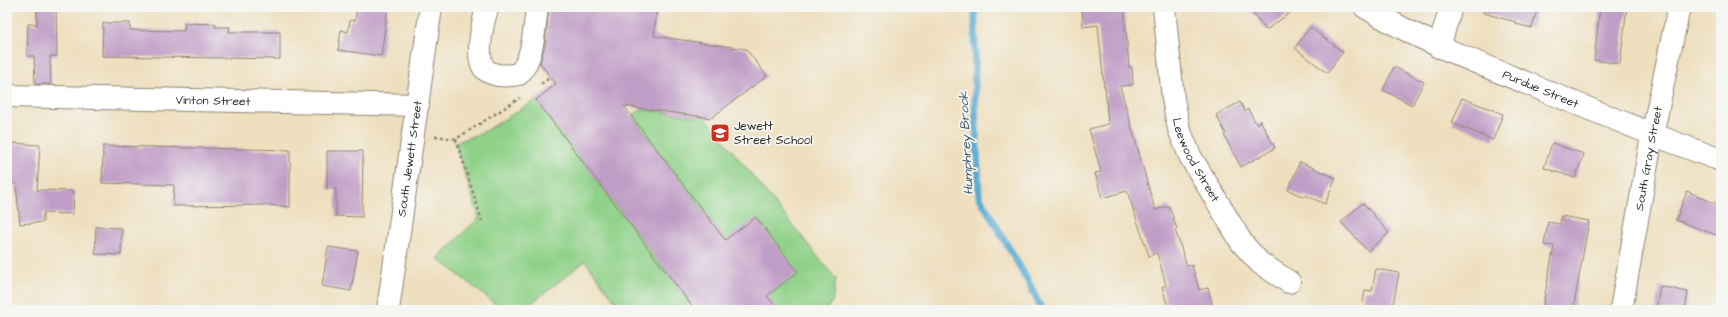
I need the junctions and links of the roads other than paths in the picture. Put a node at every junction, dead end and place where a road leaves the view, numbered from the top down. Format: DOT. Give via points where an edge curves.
graph roads {
  1 [pos="431,7"];
  2 [pos="488,7"];
  3 [pos="537,7"];
  4 [pos="1164,7"];
  5 [pos="1365,7"];
  6 [pos="1450,7"];
  7 [pos="1679,7"];
  8 [pos="1439,47"];
  9 [pos="7,96"];
  10 [pos="418,104"];
  11 [pos="1652,136"];
  12 [pos="1721,160"];
  13 [pos="1289,282"];
  14 [pos="388,310"];
  15 [pos="1621,310"];
  1 -- 10 [label="street, South Jewett Street"];
  2 -- 3 [label="street" via="481,36 480,58 483,67 491,73 506,76 519,74 525,67"];
  4 -- 13 [label="street, Leewood Street" via="1173,99 1179,129 1190,156 1242,243 1260,263"];
  5 -- 8 [label="street, Purdue Street"];
  6 -- 8 [label="street"];
  7 -- 11 [label="street, South Gray Street"];
  8 -- 11 [label="street, Purdue Street"];
  9 -- 10 [label="street, Vinton Street"];
  10 -- 14 [label="street, South Jewett Street"];
  11 -- 12 [label="street, Purdue Street"];
  11 -- 15 [label="street, South Gray Street"];
}
